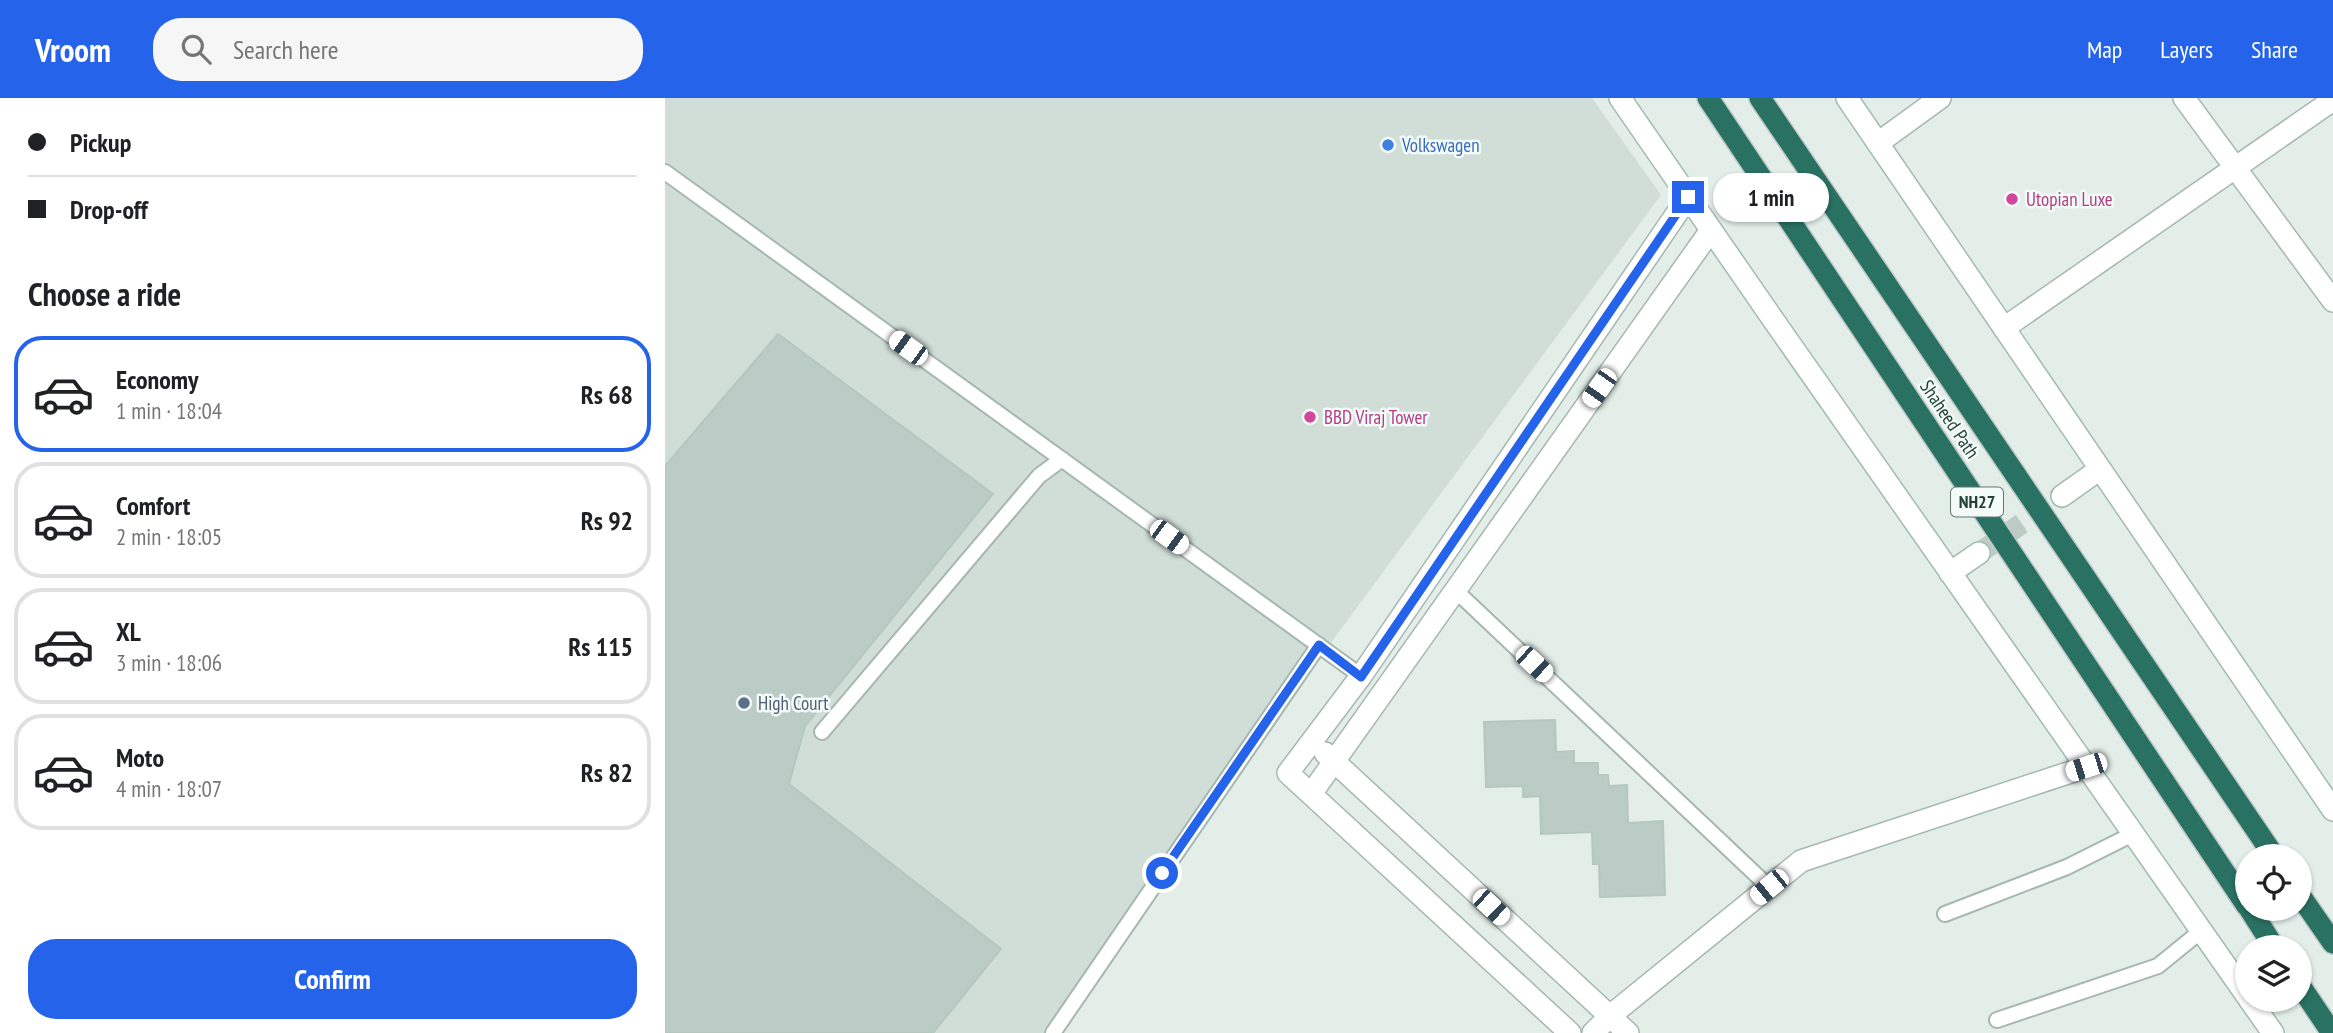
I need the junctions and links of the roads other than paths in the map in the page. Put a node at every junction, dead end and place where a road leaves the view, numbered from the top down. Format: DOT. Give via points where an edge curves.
graph roads {
  1 [pos="1621,98"];
  2 [pos="1708,98"];
  3 [pos="1760,98"];
  4 [pos="1847,98"];
  5 [pos="1940,98"];
  6 [pos="2184,98"];
  7 [pos="2333,100"];
  8 [pos="1878,143"];
  9 [pos="2235,167"];
  10 [pos="665,172"];
  11 [pos="1688,197"];
  12 [pos="1711,230"];
  13 [pos="2333,301"];
  14 [pos="2004,327"];
  15 [pos="1062,459"];
  16 [pos="2100,469"];
  17 [pos="2062,496"];
  18 [pos="1979,553"];
  19 [pos="1950,573"];
  20 [pos="1455,590"];
  21 [pos="1319,645"];
  22 [pos="1361,677"];
  23 [pos="822,732"];
  24 [pos="1311,740"];
  25 [pos="1334,761"];
  26 [pos="2086,767"];
  27 [pos="1311,794"];
  28 [pos="2333,810"];
  29 [pos="2133,834"];
  30 [pos="2266,844"];
  31 [pos="1769,887"];
  32 [pos="2235,888"];
  33 [pos="2312,913"];
  34 [pos="1945,914"];
  35 [pos="2201,931"];
  36 [pos="2333,943"];
  37 [pos="2235,979"];
  38 [pos="2312,1003"];
  39 [pos="2258,1012"];
  40 [pos="1609,1016"];
  41 [pos="1997,1020"];
  42 [pos="1053,1033"];
  43 [pos="1570,1033"];
  44 [pos="1593,1033"];
  45 [pos="1628,1033"];
  46 [pos="2273,1033"];
  47 [pos="2332,1033"];
  1 -- 11 [label="street"];
  2 -- 32 [label="highway, Shaheed Path / NH27"];
  3 -- 30 [label="highway, Shaheed Path / NH27"];
  4 -- 8 [label="street"];
  5 -- 8 [label="street"];
  6 -- 9 [label="street"];
  7 -- 9 [label="street"];
  8 -- 14 [label="street"];
  9 -- 13 [label="street"];
  9 -- 14 [label="street"];
  10 -- 15 [label="lane"];
  11 -- 12 [label="street"];
  11 -- 22 [label="street"];
  12 -- 19 [label="street"];
  12 -- 20 [label="street"];
  14 -- 16 [label="street"];
  15 -- 21 [label="lane"];
  15 -- 23 [label="lane" via="1039,476"];
  16 -- 17 [label="street"];
  16 -- 28 [label="street"];
  18 -- 19 [label="street"];
  19 -- 26 [label="street"];
  20 -- 25 [label="street"];
  20 -- 31 [label="lane"];
  21 -- 22 [label="lane"];
  21 -- 42 [label="lane"];
  22 -- 24 [label="street"];
  24 -- 25 [label="street"];
  24 -- 27 [label="street" via="1288,772"];
  25 -- 27 [label="street"];
  25 -- 40 [label="street"];
  26 -- 29 [label="street"];
  26 -- 31 [label="street" via="1801,861"];
  27 -- 43 [label="street"];
  29 -- 34 [label="lane" via="2067,867"];
  29 -- 35 [label="street"];
  31 -- 40 [label="street"];
  33 -- 36 [label="highway"];
  35 -- 37 [label="street"];
  35 -- 41 [label="lane" via="2158,966"];
  38 -- 47 [label="highway"];
  39 -- 46 [label="street"];
  40 -- 44 [label="street"];
  40 -- 45 [label="street"];
}
